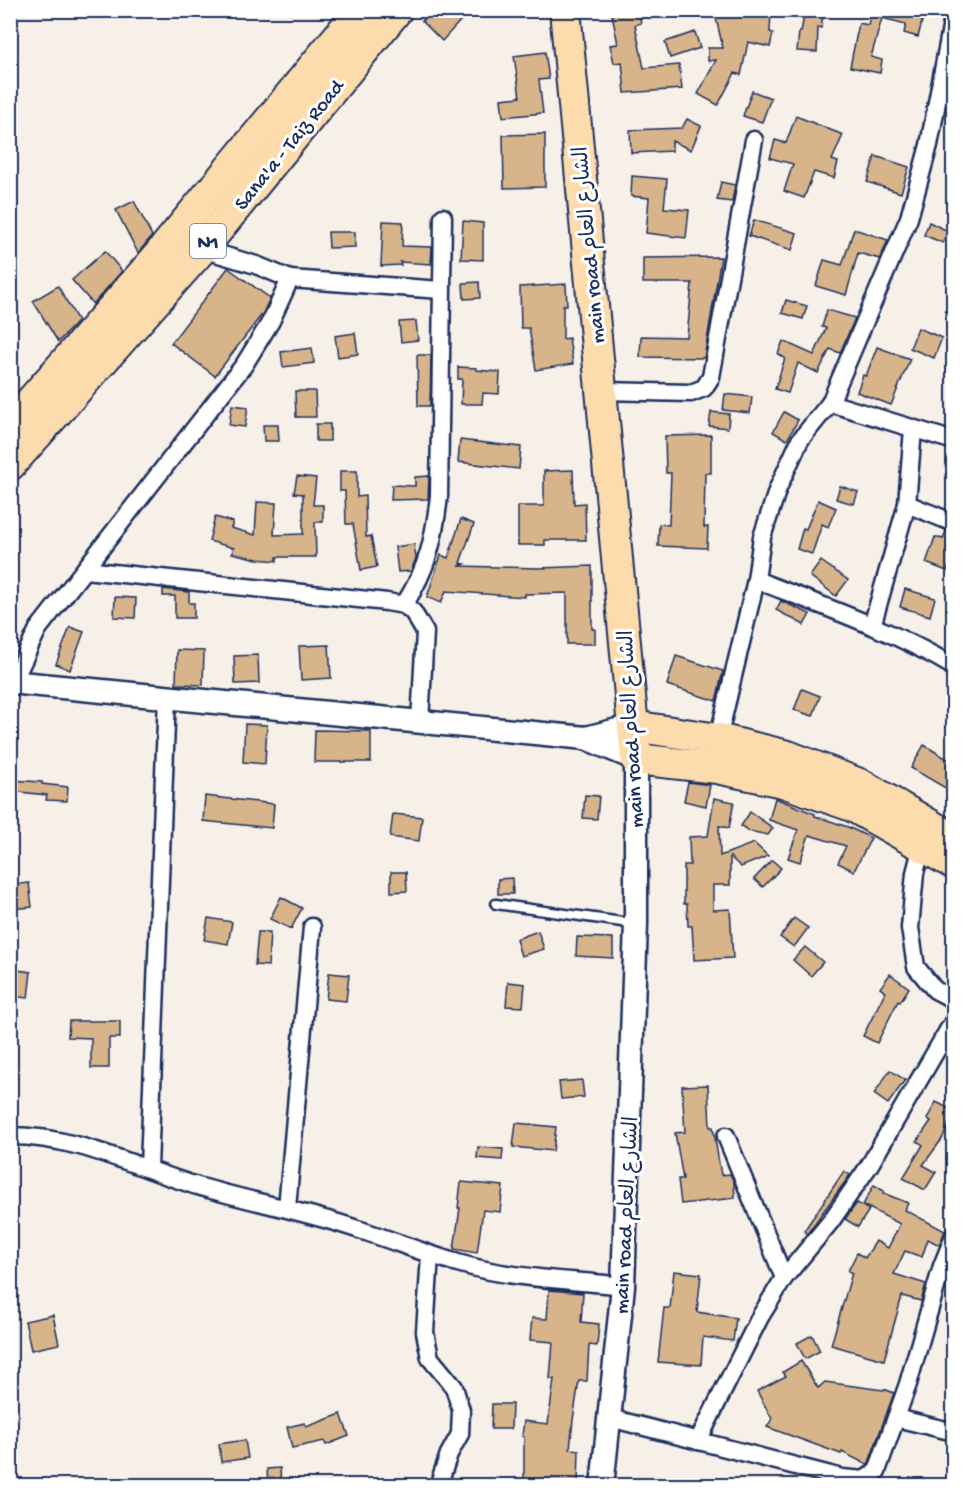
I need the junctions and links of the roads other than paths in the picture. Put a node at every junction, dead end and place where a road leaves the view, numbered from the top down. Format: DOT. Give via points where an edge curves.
graph roads {
  1 [pos="360,10"];
  2 [pos="397,10"];
  3 [pos="566,10"];
  4 [pos="954,12"];
  5 [pos="947,78"];
  6 [pos="754,140"];
  7 [pos="443,218"];
  8 [pos="202,249"];
  9 [pos="290,279"];
  10 [pos="441,290"];
  11 [pos="602,391"];
  12 [pos="830,402"];
  13 [pos="10,425"];
  14 [pos="913,429"];
  15 [pos="954,441"];
  16 [pos="10,465"];
  17 [pos="907,504"];
  18 [pos="954,522"];
  19 [pos="86,570"];
  20 [pos="756,580"];
  21 [pos="404,605"];
  22 [pos="872,626"];
  23 [pos="954,667"];
  24 [pos="12,682"];
  25 [pos="167,697"];
  26 [pos="420,722"];
  27 [pos="633,726"];
  28 [pos="586,738"];
  29 [pos="718,739"];
  30 [pos="636,759"];
  31 [pos="857,796"];
  32 [pos="954,839"];
  33 [pos="922,846"];
  34 [pos="954,864"];
  35 [pos="496,904"];
  36 [pos="636,924"];
  37 [pos="312,927"];
  38 [pos="954,1000"];
  39 [pos="954,1020"];
  40 [pos="10,1136"];
  41 [pos="726,1136"];
  42 [pos="149,1167"];
  43 [pos="287,1208"];
  44 [pos="954,1236"];
  45 [pos="430,1255"];
  46 [pos="784,1278"];
  47 [pos="623,1286"];
  48 [pos="610,1418"];
  49 [pos="896,1418"];
  50 [pos="954,1432"];
  51 [pos="698,1441"];
  52 [pos="863,1483"];
  53 [pos="438,1485"];
  54 [pos="602,1485"];
  1 -- 13 [label="highway, Sana'a - Taiz Road / N1" via="152,263"];
  2 -- 8 [label="highway, Sana'a - Taiz Road / N1"];
  3 -- 11 [label="highway, main road الشارع العام"];
  4 -- 5 [label="street"];
  5 -- 12 [label="street" via="909,218"];
  6 -- 11 [label="street" via="711,377 704,388 691,393"];
  7 -- 10 [label="street"];
  8 -- 9 [label="street"];
  8 -- 16 [label="highway, Sana'a - Taiz Road / N1"];
  9 -- 10 [label="street"];
  9 -- 19 [label="street" via="271,321 244,365"];
  10 -- 21 [label="street" via="439,496 435,536 419,582"];
  11 -- 27 [label="highway, main road الشارع العام"];
  12 -- 14 [label="street"];
  12 -- 20 [label="street" via="800,440 778,488 762,537"];
  14 -- 15 [label="street"];
  14 -- 17 [label="street"];
  17 -- 18 [label="street"];
  17 -- 22 [label="street"];
  19 -- 21 [label="street"];
  19 -- 24 [label="street" via="38,628"];
  20 -- 22 [label="street"];
  20 -- 29 [label="street"];
  21 -- 26 [label="street" via="425,632"];
  22 -- 23 [label="street"];
  24 -- 25 [label="main road"];
  25 -- 26 [label="main road"];
  25 -- 42 [label="street"];
  26 -- 28 [label="main road"];
  27 -- 28 [label="main road"];
  27 -- 29 [label="highway"];
  27 -- 30 [label="highway, main road الشارع العام"];
  28 -- 30 [label="main road"];
  29 -- 31 [label="highway" via="788,756"];
  30 -- 31 [label="highway" via="717,768"];
  30 -- 36 [label="main road, main road الشارع العام"];
  31 -- 32 [label="highway"];
  31 -- 33 [label="highway"];
  33 -- 34 [label="highway"];
  33 -- 38 [label="street" via="915,873 910,928 916,967 935,990"];
  35 -- 36 [label="lane"];
  36 -- 47 [label="main road, main road الشارع العام"];
  37 -- 43 [label="street"];
  39 -- 46 [label="street" via="868,1166 831,1221"];
  40 -- 42 [label="street" via="63,1141"];
  41 -- 46 [label="street"];
  42 -- 43 [label="street" via="194,1184"];
  43 -- 45 [label="street"];
  44 -- 49 [label="street"];
  45 -- 47 [label="street" via="502,1273"];
  45 -- 53 [label="street" via="425,1332 430,1358 454,1387 461,1410 460,1434"];
  46 -- 51 [label="street" via="760,1317"];
  47 -- 48 [label="main road, main road الشارع العام"];
  48 -- 51 [label="street"];
  48 -- 54 [label="main road, main road الشارع العام"];
  49 -- 50 [label="street"];
  49 -- 52 [label="street" via="877,1471"];
  51 -- 52 [label="street"];
}
